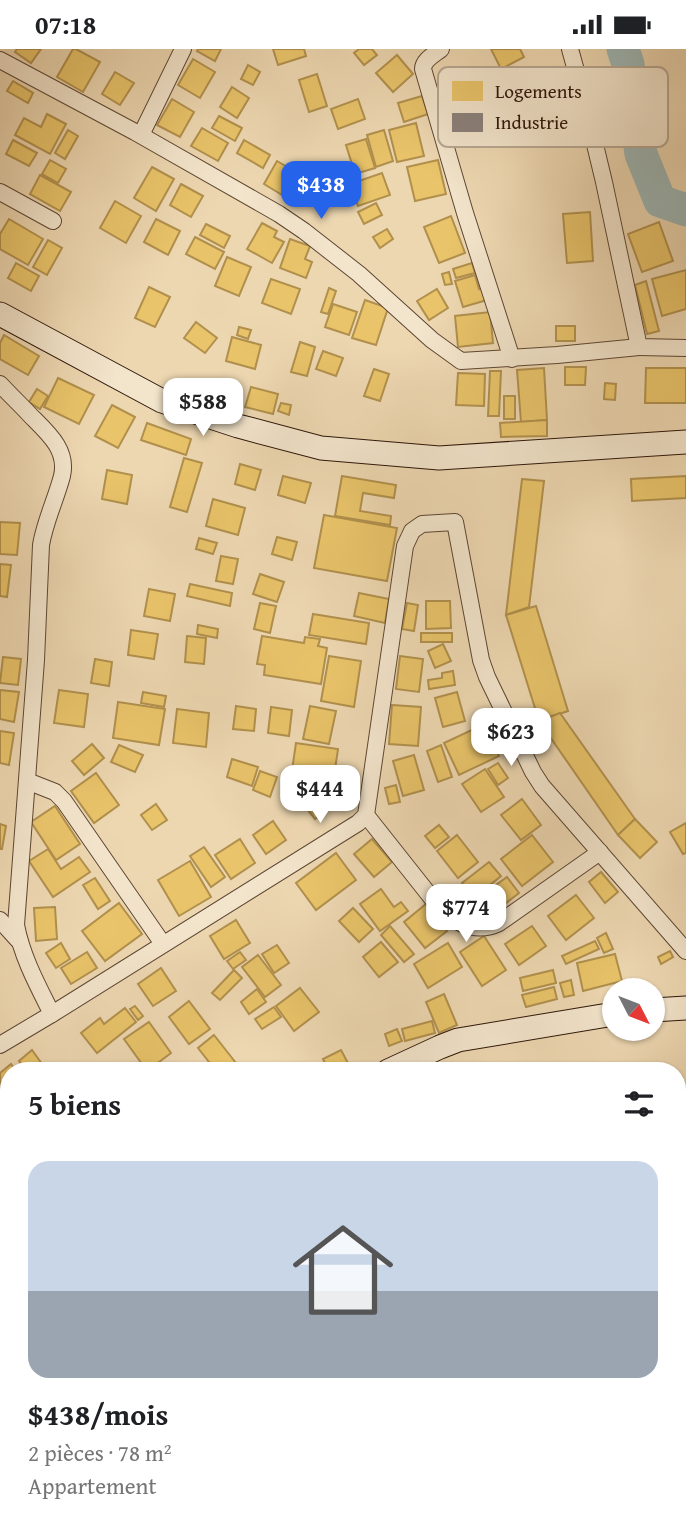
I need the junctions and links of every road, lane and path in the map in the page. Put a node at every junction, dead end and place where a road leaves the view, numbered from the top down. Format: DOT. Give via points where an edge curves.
graph roads {
  1 [pos="183,49"];
  2 [pos="441,49"];
  3 [pos="570,49"];
  4 [pos="0,59"];
  5 [pos="575,67"];
  6 [pos="438,122"];
  7 [pos="141,135"];
  8 [pos="445,147"];
  9 [pos="596,147"];
  10 [pos="0,192"];
  11 [pos="53,221"];
  12 [pos="0,315"];
  13 [pos="639,347"];
  14 [pos="686,348"];
  15 [pos="512,359"];
  16 [pos="0,384"];
  17 [pos="686,442"];
  18 [pos="27,781"];
  19 [pos="366,815"];
  20 [pos="600,852"];
  21 [pos="0,920"];
  22 [pos="19,941"];
  23 [pos="163,944"];
  24 [pos="686,951"];
  25 [pos="686,1008"];
  26 [pos="665,1009"];
  27 [pos="52,1014"];
  28 [pos="602,1016"];
  29 [pos="0,1045"];
  30 [pos="408,1062"];
  1 -- 7 [label="street"];
  2 -- 6 [label="street" via="423,65"];
  3 -- 5 [label="street"];
  4 -- 7 [label="street"];
  7 -- 15 [label="street" via="304,231 461,361"];
  8 -- 15 [label="street"];
  9 -- 13 [label="street"];
  10 -- 11 [label="street"];
  12 -- 17 [label="main road" via="162,401 321,448 439,458"];
  13 -- 14 [label="street"];
  13 -- 15 [label="street"];
  16 -- 18 [label="street" via="51,436 64,462 41,545"];
  18 -- 22 [label="street" via="16,925"];
  18 -- 23 [label="street" via="55,792 64,801"];
  19 -- 20 [label="street" via="442,911 458,924 490,927 499,923"];
  19 -- 20 [label="street" via="405,546 412,531 422,524 454,522 487,677 541,786"];
  19 -- 23 [label="street"];
  20 -- 24 [label="street"];
  21 -- 22 [label="street"];
  22 -- 27 [label="street"];
  23 -- 27 [label="street"];
  25 -- 26 [label="main road"];
  27 -- 29 [label="street"];
  28 -- 30 [label="main road" via="458,1040"];
}
